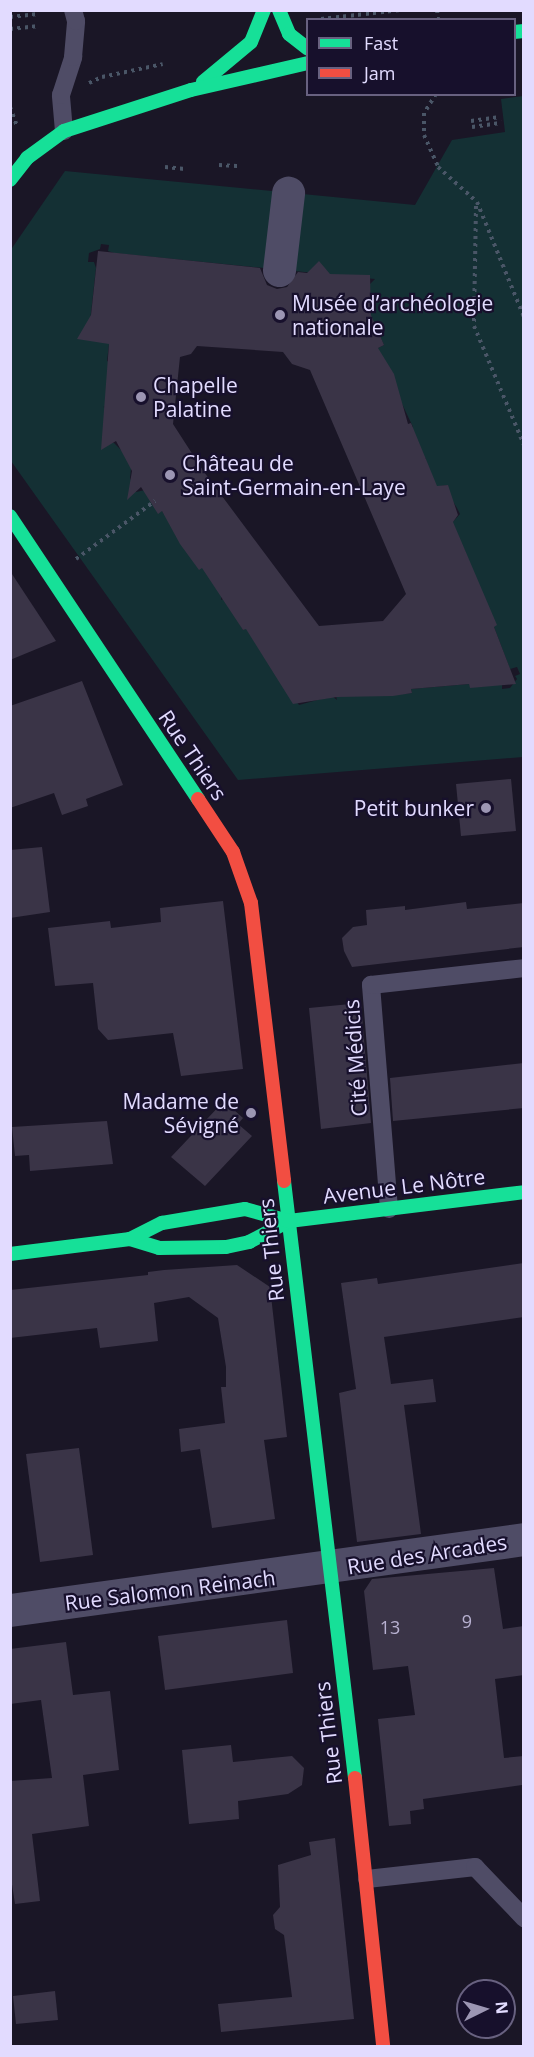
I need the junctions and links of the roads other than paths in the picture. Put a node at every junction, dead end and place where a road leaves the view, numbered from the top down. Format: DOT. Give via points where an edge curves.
graph roads {
  1 [pos="73,10"];
  2 [pos="264,10"];
  3 [pos="279,10"];
  4 [pos="306,47"];
  5 [pos="306,63"];
  6 [pos="191,90"];
  7 [pos="64,131"];
  8 [pos="10,180"];
  9 [pos="288,193"];
  10 [pos="279,270"];
  11 [pos="10,516"];
  12 [pos="524,968"];
  13 [pos="524,1192"];
  14 [pos="389,1209"];
  15 [pos="289,1221"];
  16 [pos="130,1239"];
  17 [pos="10,1254"];
  18 [pos="524,1539"];
  19 [pos="330,1569"];
  20 [pos="10,1610"];
  21 [pos="367,1879"];
  22 [pos="524,1918"];
  23 [pos="383,2046"];
  1 -- 7 [label="lane" via="73,57 61,95"];
  2 -- 6 [label="main road" via="251,42 229,64"];
  3 -- 4 [label="main road" via="289,34"];
  5 -- 6 [label="main road"];
  6 -- 7 [label="main road"];
  7 -- 8 [label="main road" via="27,158"];
  9 -- 10 [label="street"];
  11 -- 15 [label="main road, Rue Thiers" via="233,852 244,878 251,903"];
  12 -- 14 [label="lane, Cité Médicis" via="371,985"];
  13 -- 14 [label="main road, Avenue Le Nôtre"];
  14 -- 15 [label="main road, Avenue Le Nôtre"];
  15 -- 16 [label="main road" via="245,1209 162,1223"];
  15 -- 16 [label="main road" via="249,1242 226,1247 159,1248"];
  15 -- 19 [label="main road, Rue Thiers"];
  16 -- 17 [label="main road"];
  18 -- 19 [label="street, Rue des Arcades"];
  19 -- 20 [label="street, Rue Salomon Reinach"];
  19 -- 21 [label="main road, Rue Thiers"];
  21 -- 22 [label="lane" via="475,1867"];
  21 -- 23 [label="main road, Rue Thiers"];
}
